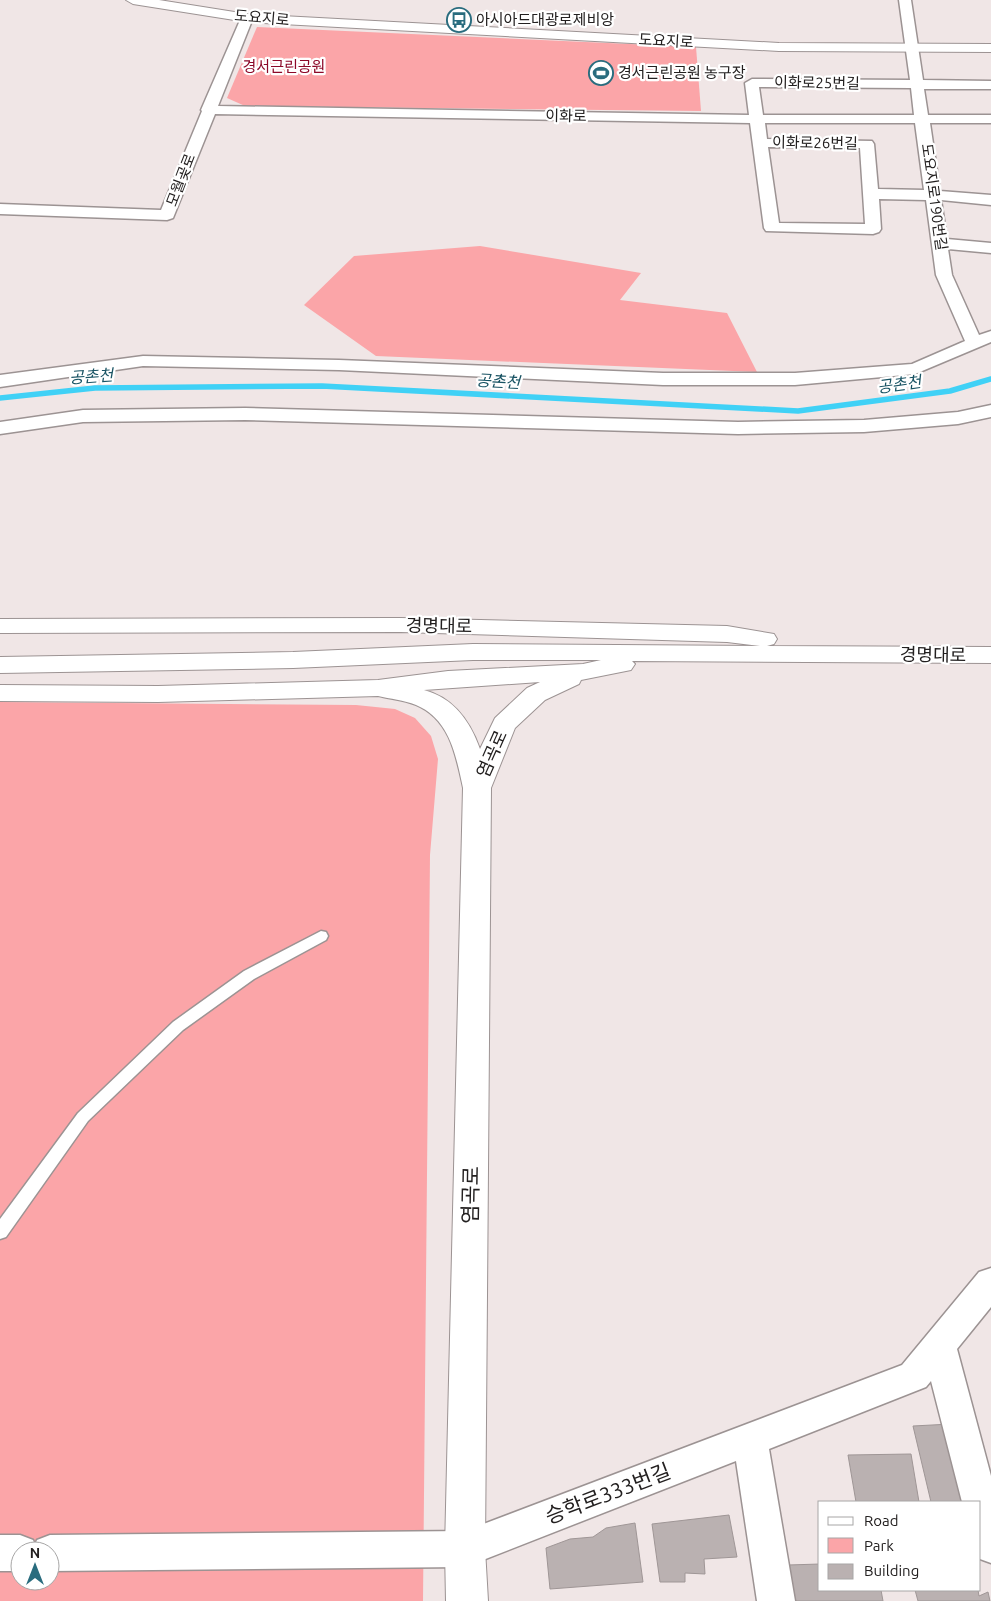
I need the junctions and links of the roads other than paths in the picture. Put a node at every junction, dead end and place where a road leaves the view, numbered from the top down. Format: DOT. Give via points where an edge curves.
graph roads {
  1 [pos="133,0"];
  2 [pos="905,0"];
  3 [pos="247,18"];
  4 [pos="912,47"];
  5 [pos="991,48"];
  6 [pos="918,84"];
  7 [pos="991,85"];
  8 [pos="208,110"];
  9 [pos="757,119"];
  10 [pos="923,119"];
  11 [pos="991,119"];
  12 [pos="760,143"];
  13 [pos="870,194"];
  14 [pos="934,196"];
  15 [pos="991,200"];
  16 [pos="0,209"];
  17 [pos="940,242"];
  18 [pos="991,248"];
  19 [pos="983,339"];
  20 [pos="0,381"];
  21 [pos="991,411"];
  22 [pos="0,428"];
  23 [pos="0,626"];
  24 [pos="678,653"];
  25 [pos="876,654"];
  26 [pos="991,655"];
  27 [pos="0,665"];
  28 [pos="583,672"];
  29 [pos="378,688"];
  30 [pos="0,693"];
  31 [pos="477,788"];
  32 [pos="321,936"];
  33 [pos="0,1232"];
  34 [pos="991,1282"];
  35 [pos="939,1346"];
  36 [pos="750,1440"];
  37 [pos="980,1501"];
  38 [pos="981,1506"];
  39 [pos="991,1545"];
  40 [pos="465,1549"];
  41 [pos="60,1553"];
  42 [pos="468,1601"];
  43 [pos="776,1601"];
  1 -- 3 [label="main road, 도요지로"];
  2 -- 4 [label="street, 도요지로190번길"];
  3 -- 4 [label="main road, 도요지로" via="779,47"];
  3 -- 8 [label="street, 모월곶로"];
  4 -- 5 [label="main road, 도요지로"];
  4 -- 6 [label="street, 도요지로190번길"];
  6 -- 7 [label="street"];
  6 -- 9 [label="street, 이화로25번길" via="752,83"];
  6 -- 10 [label="street, 도요지로190번길"];
  8 -- 9 [label="street, 이화로"];
  8 -- 16 [label="street, 모월곶로" via="167,215"];
  9 -- 10 [label="street, 이화로"];
  9 -- 12 [label="street, 이화로26번길"];
  10 -- 11 [label="street, 이화로"];
  10 -- 14 [label="street, 도요지로190번길"];
  12 -- 13 [label="street, 이화로26번길" via="867,144"];
  12 -- 13 [label="street, 이화로26번길" via="772,228 873,229"];
  13 -- 14 [label="street"];
  14 -- 15 [label="street"];
  14 -- 17 [label="street, 도요지로190번길"];
  17 -- 18 [label="street"];
  17 -- 19 [label="street, 도요지로190번길" via="944,275"];
  19 -- 20 [label="street" via="915,369 795,380 663,379 143,360"];
  21 -- 22 [label="street" via="958,418 864,426 738,428 245,414 83,416"];
  23 -- 25 [label="main road, 경명대로" via="401,625 727,634"];
  24 -- 25 [label="main road, 경명대로"];
  24 -- 27 [label="main road, 경명대로" via="473,652 293,660"];
  24 -- 28 [label="main road, 경명대로"];
  25 -- 26 [label="main road, 경명대로"];
  28 -- 29 [label="main road, 경명대로" via="448,679"];
  28 -- 31 [label="main road, 염곡로" via="536,694 504,724"];
  29 -- 30 [label="main road, 경명대로" via="158,694"];
  29 -- 31 [label="main road, 염곡로" via="430,701 449,714 467,748"];
  31 -- 40 [label="main road, 염곡로"];
  32 -- 33 [label="lane" via="249,975 178,1026 83,1117"];
  34 -- 35 [label="street, 승학로333번길"];
  35 -- 36 [label="street, 승학로333번길" via="914,1376"];
  35 -- 37 [label="street"];
  36 -- 40 [label="street, 승학로333번길"];
  36 -- 43 [label="street"];
  38 -- 39 [label="street"];
  40 -- 41 [label="street"];
  40 -- 42 [label="main road, 염곡로"];
}
